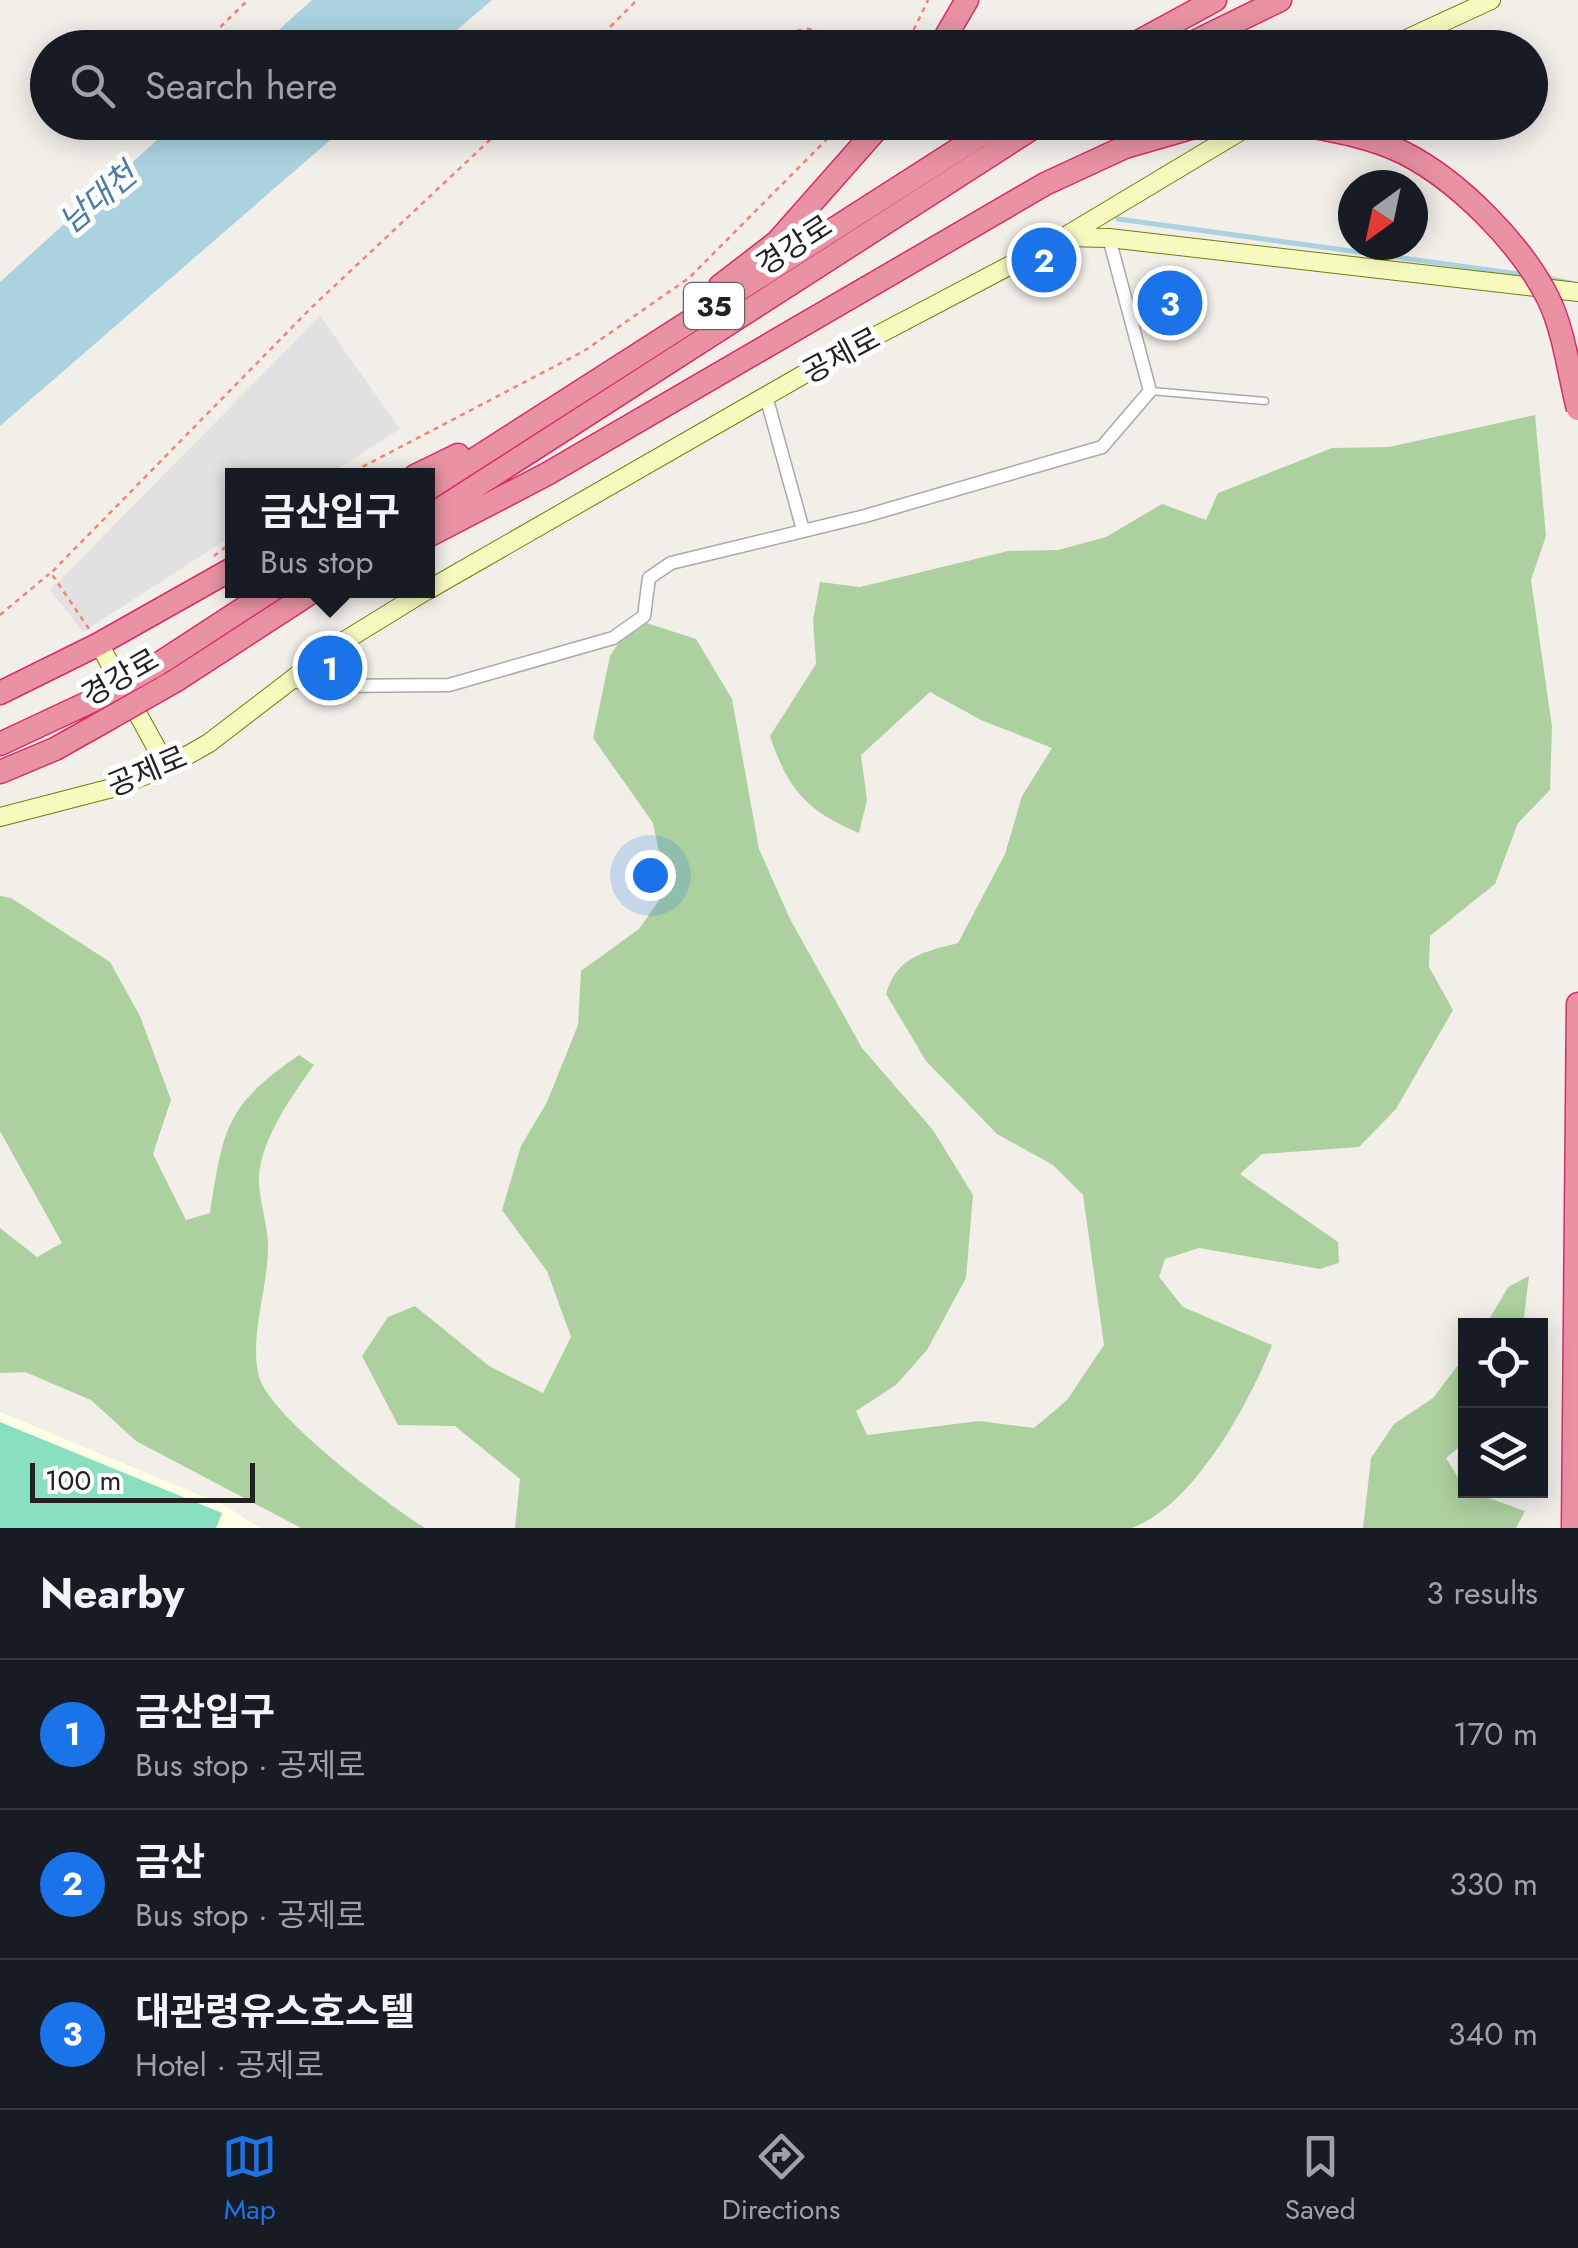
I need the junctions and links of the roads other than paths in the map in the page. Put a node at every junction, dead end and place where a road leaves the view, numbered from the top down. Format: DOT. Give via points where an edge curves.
graph roads {
  1 [pos="967,0"];
  2 [pos="1215,0"];
  3 [pos="1280,0"];
  4 [pos="1491,0"];
  5 [pos="950,30"];
  6 [pos="1161,30"];
  7 [pos="1219,30"];
  8 [pos="1427,30"];
  9 [pos="867,140"];
  10 [pos="973,140"];
  11 [pos="1014,140"];
  12 [pos="1148,140"];
  13 [pos="1225,140"];
  14 [pos="1366,140"];
  15 [pos="1064,237"];
  16 [pos="1109,238"];
  17 [pos="1578,292"];
  18 [pos="1150,391"];
  19 [pos="576,396"];
  20 [pos="766,396"];
  21 [pos="1266,401"];
  22 [pos="1578,409"];
  23 [pos="546,412"];
  24 [pos="432,468"];
  25 [pos="435,484"];
  26 [pos="435,512"];
  27 [pos="802,530"];
  28 [pos="435,532"];
  29 [pos="225,573"];
  30 [pos="435,585"];
  31 [pos="260,598"];
  32 [pos="304,598"];
  33 [pos="414,598"];
  34 [pos="99,644"];
  35 [pos="290,681"];
  36 [pos="0,693"];
  37 [pos="103,709"];
  38 [pos="0,744"];
  39 [pos="167,766"];
  40 [pos="0,772"];
  41 [pos="0,816"];
  42 [pos="1578,1004"];
  43 [pos="1573,1528"];
  1 -- 5 [label="highway"];
  2 -- 6 [label="highway"];
  3 -- 7 [label="highway"];
  4 -- 8 [label="street"];
  9 -- 19 [label="highway" via="777,242"];
  10 -- 19 [label="highway, 경강로 / 35"];
  11 -- 26 [label="highway, 경강로"];
  12 -- 28 [label="highway" via="1045,184"];
  13 -- 15 [label="street, 공제로"];
  14 -- 22 [label="highway, bridge" via="1405,154 1513,242 1550,301"];
  15 -- 16 [label="street"];
  15 -- 20 [label="street, 공제로"];
  16 -- 17 [label="street"];
  16 -- 18 [label="street"];
  18 -- 21 [label="lane"];
  18 -- 27 [label="street" via="1102,446"];
  19 -- 23 [label="highway, 경강로 / 35"];
  20 -- 27 [label="street"];
  20 -- 30 [label="street, 공제로"];
  23 -- 24 [label="highway"];
  23 -- 25 [label="highway, 경강로 / 35"];
  27 -- 35 [label="street" via="670,563 648,578 644,616 613,638 449,685"];
  29 -- 34 [label="highway"];
  31 -- 37 [label="highway, 경강로, bridge"];
  32 -- 37 [label="highway, 경강로, bridge" via="176,681"];
  33 -- 35 [label="street, 공제로"];
  34 -- 36 [label="highway"];
  34 -- 39 [label="street"];
  35 -- 39 [label="street, 공제로" via="210,743"];
  37 -- 38 [label="highway, 경강로"];
  37 -- 40 [label="highway, 경강로" via="55,749"];
  39 -- 41 [label="street, 공제로" via="112,788"];
  42 -- 43 [label="highway"];
}
